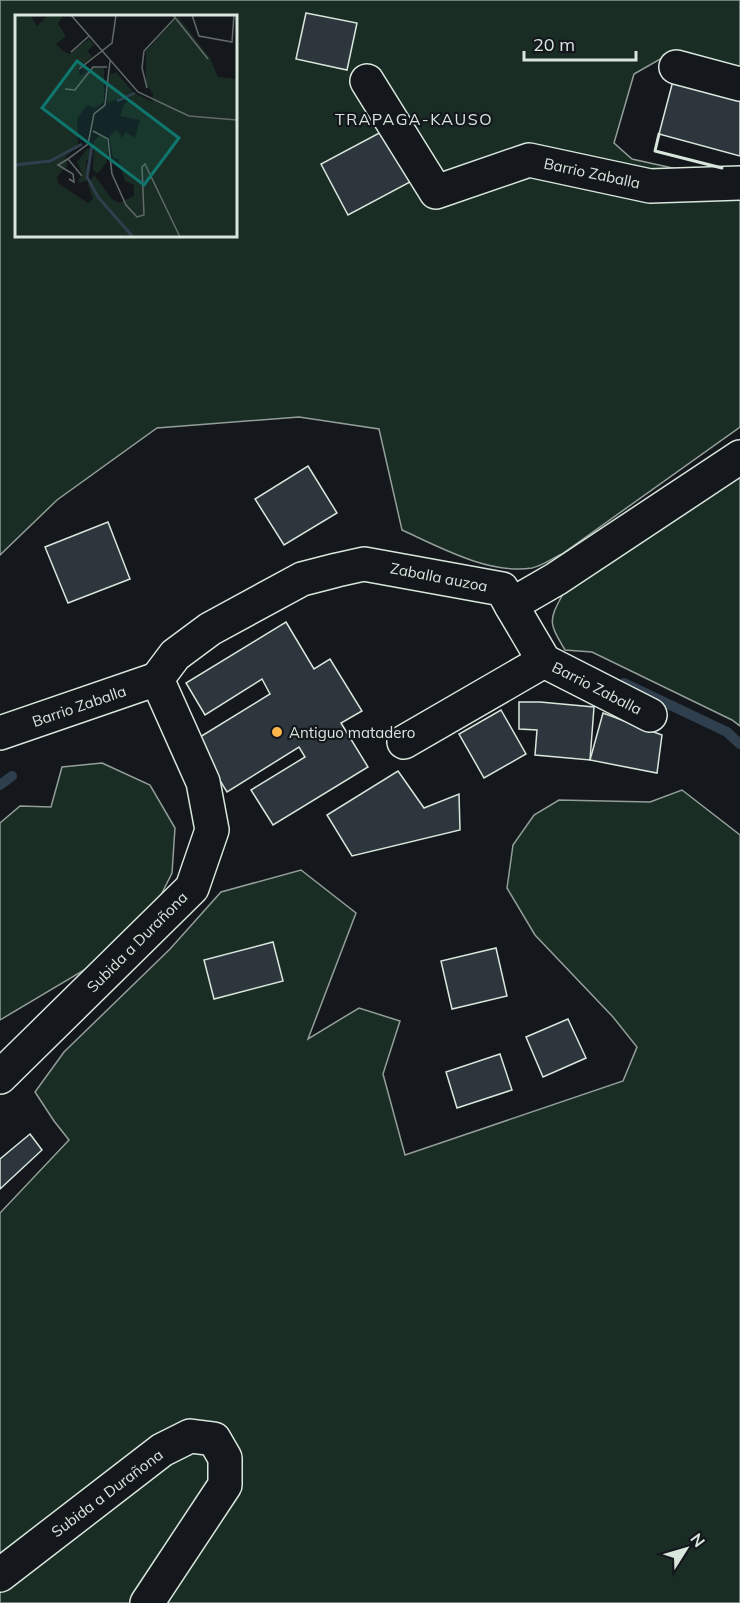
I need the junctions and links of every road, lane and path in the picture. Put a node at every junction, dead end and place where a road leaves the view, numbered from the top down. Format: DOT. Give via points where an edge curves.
graph roads {
  1 [pos="676,67"];
  2 [pos="367,81"];
  3 [pos="740,84"];
  4 [pos="740,183"];
  5 [pos="740,457"];
  6 [pos="512,604"];
  7 [pos="544,661"];
  8 [pos="157,680"];
  9 [pos="650,715"];
  10 [pos="0,733"];
  11 [pos="404,742"];
  12 [pos="0,1077"];
  13 [pos="0,1575"];
  14 [pos="147,1603"];
  1 -- 3 [label="street"];
  2 -- 4 [label="street, Barrio Zaballa" via="436,192 529,160 650,186"];
  5 -- 6 [label="street"];
  6 -- 7 [label="street, Barrio Zaballa"];
  6 -- 8 [label="street, Zaballa auzoa" via="502,589 364,564 302,579 210,629 175,655"];
  7 -- 9 [label="street, Barrio Zaballa"];
  7 -- 11 [label="street, Barrio Zaballa"];
  8 -- 10 [label="street, Barrio Zaballa"];
  8 -- 12 [label="street, Subida a Durañona" via="203,783 212,830 192,888"];
  13 -- 14 [label="street, Subida a Durañona" via="162,1450 190,1436 214,1439 225,1458 225,1485"];
}
